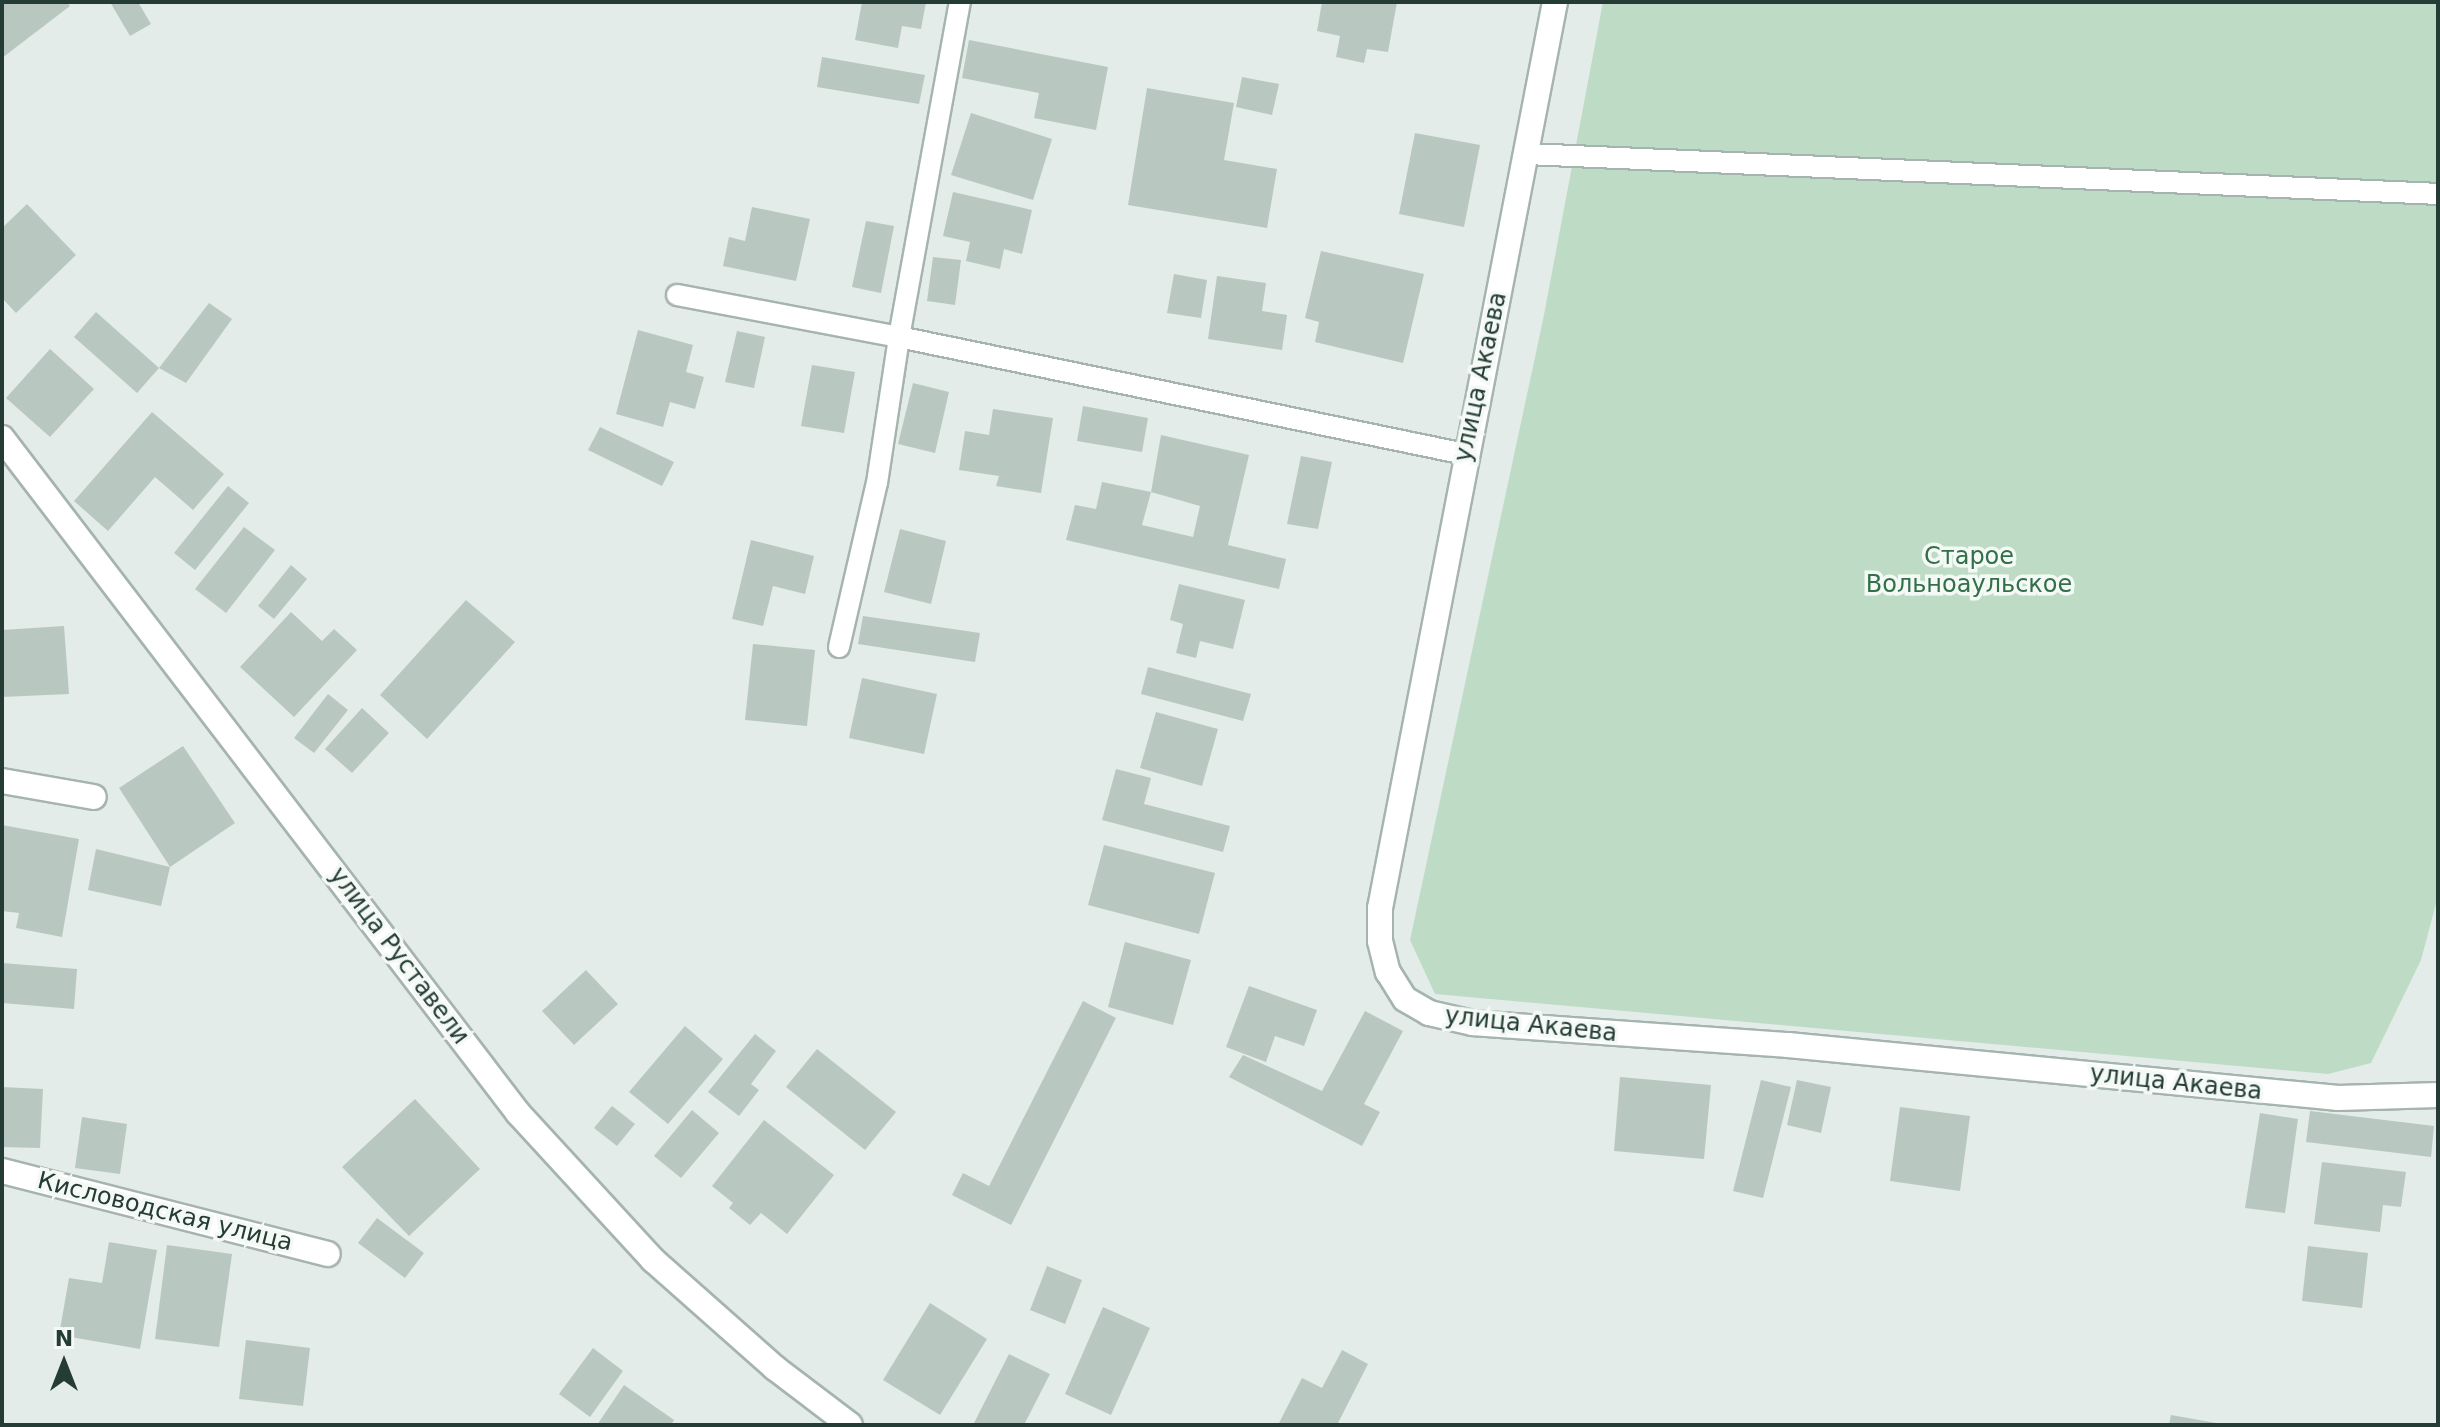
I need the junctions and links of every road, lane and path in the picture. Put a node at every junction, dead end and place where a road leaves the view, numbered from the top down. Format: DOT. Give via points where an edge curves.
graph roads {
  1 [pos="960,2"];
  2 [pos="1555,2"];
  3 [pos="1527,154"];
  4 [pos="2438,194"];
  5 [pos="677,295"];
  6 [pos="899,337"];
  7 [pos="2,438"];
  8 [pos="1465,454"];
  9 [pos="839,647"];
  10 [pos="2,781"];
  11 [pos="94,797"];
  12 [pos="2438,1095"];
  13 [pos="2,1171"];
  14 [pos="328,1254"];
  15 [pos="850,1425"];
  1 -- 6 [label="lane"];
  2 -- 3 [label="street, улица Акаева"];
  3 -- 4 [label="lane"];
  3 -- 8 [label="street, улица Акаева"];
  5 -- 6 [label="lane"];
  6 -- 8 [label="lane"];
  6 -- 9 [label="lane" via="877,483"];
  7 -- 15 [label="street, улица Руставели" via="518,1113 653,1260 775,1368"];
  8 -- 12 [label="street, улица Акаева" via="1380,908 1388,972 1405,999 1429,1013 1473,1023 1788,1045 2338,1098"];
  10 -- 11 [label="street"];
  13 -- 14 [label="street, Кисловодская улица"];
}
